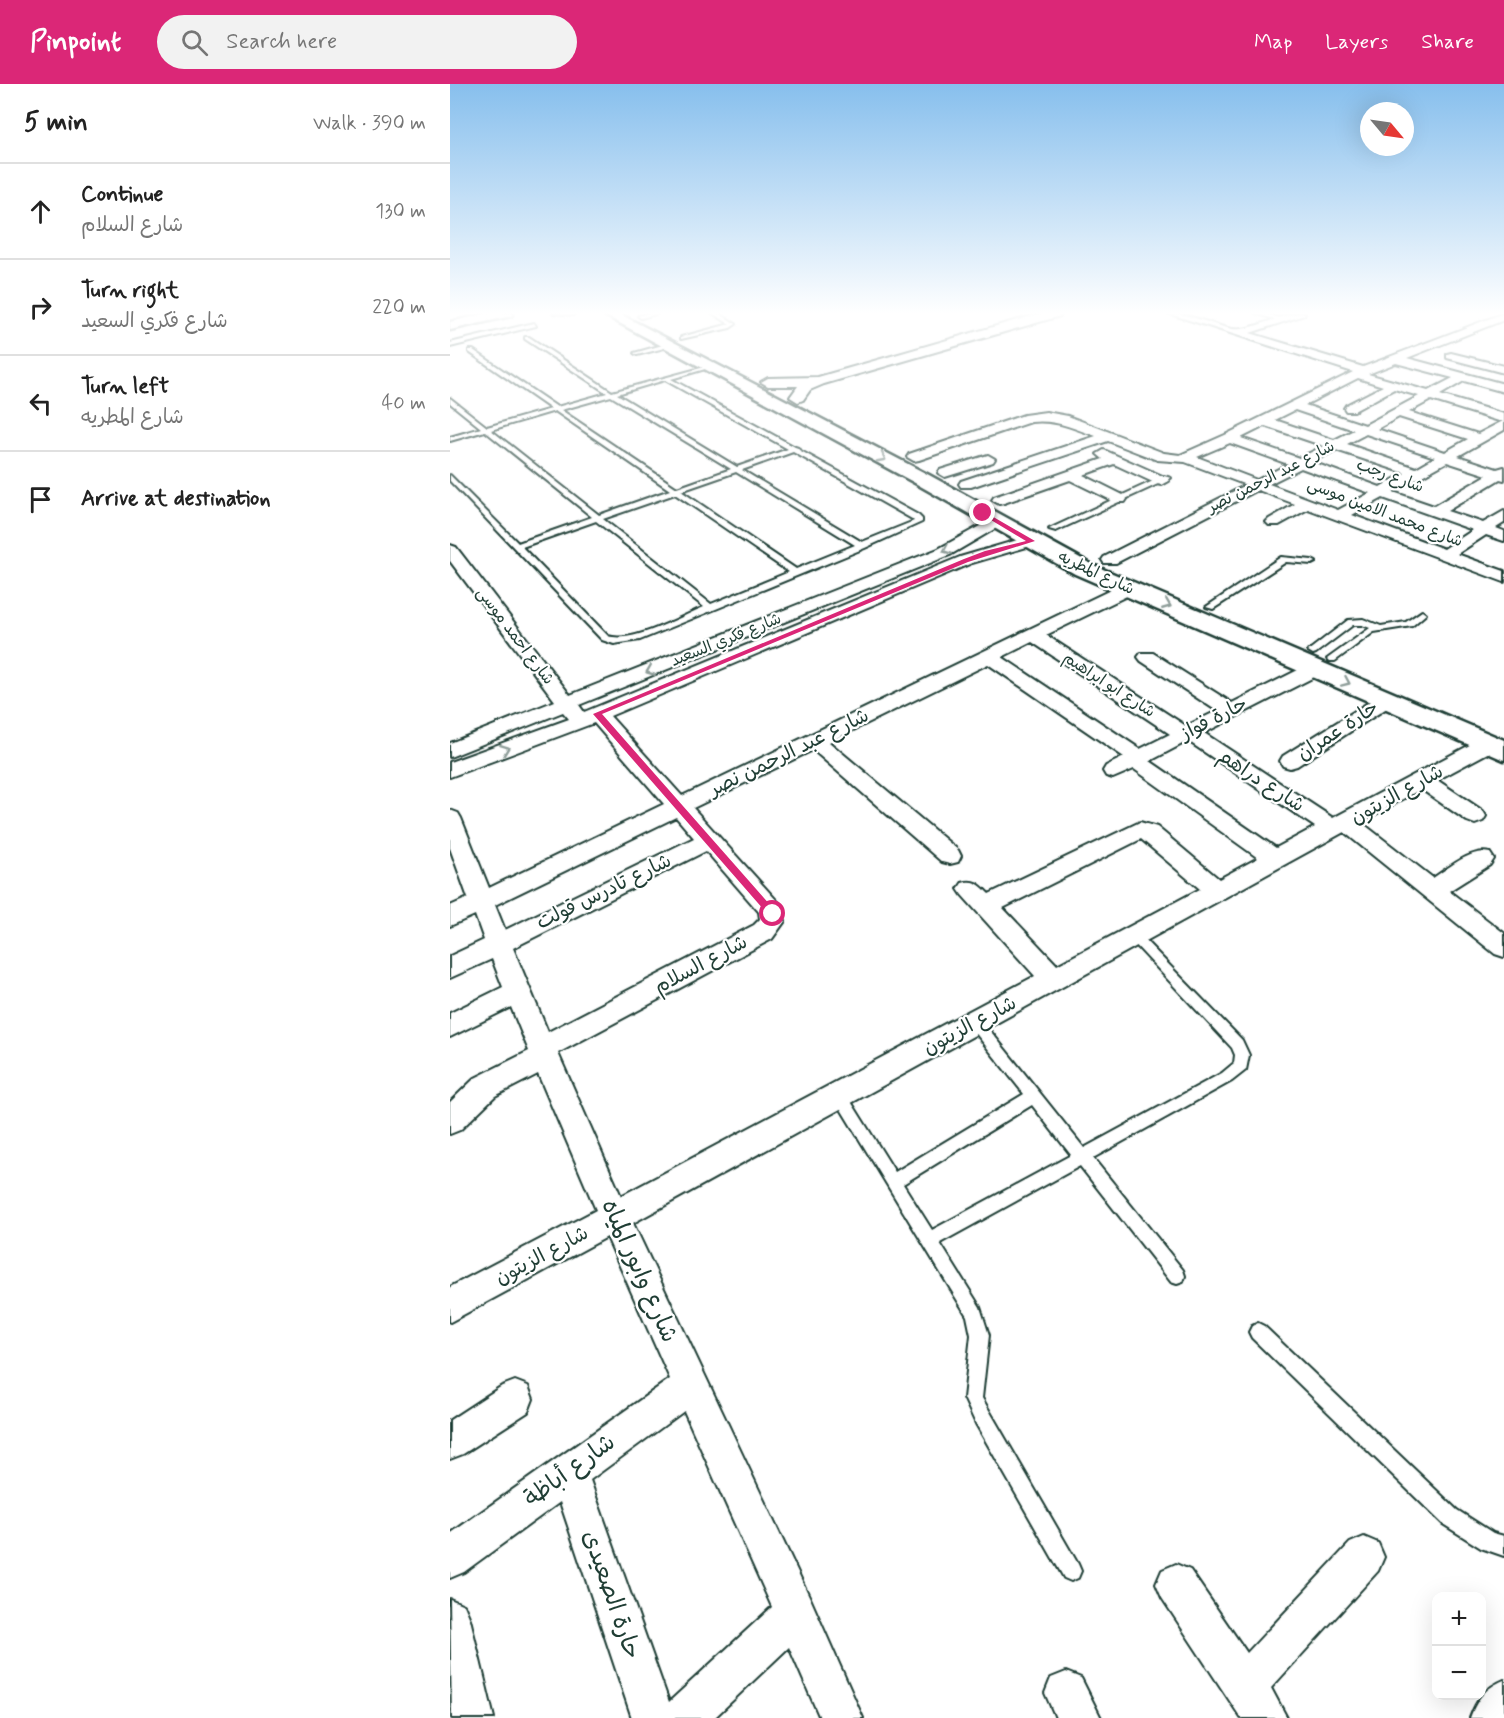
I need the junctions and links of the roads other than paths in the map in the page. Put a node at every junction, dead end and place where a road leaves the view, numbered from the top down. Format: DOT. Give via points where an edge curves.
graph roads {
  1 [pos="525,389"];
  2 [pos="605,389"];
  3 [pos="629,389"];
  4 [pos="686,389"];
  5 [pos="756,389"];
  6 [pos="782,389"];
  7 [pos="803,389"];
  8 [pos="1328,389"];
  9 [pos="1386,389"];
  10 [pos="1408,389"];
  11 [pos="1442,389"];
  12 [pos="1501,389"];
  13 [pos="612,394"];
  14 [pos="1430,396"];
  15 [pos="798,398"];
  16 [pos="450,400"];
  17 [pos="1295,406"];
  18 [pos="1350,408"];
  19 [pos="1470,408"];
  20 [pos="555,410"];
  21 [pos="1398,413"];
  22 [pos="1504,418"];
  23 [pos="1264,421"];
  24 [pos="1504,425"];
  25 [pos="1085,428"];
  26 [pos="487,429"];
  27 [pos="1366,429"];
  28 [pos="1063,435"];
  29 [pos="1108,436"];
  30 [pos="1230,438"];
  31 [pos="450,439"];
  32 [pos="1480,439"];
  33 [pos="1336,444"];
  34 [pos="796,449"];
  35 [pos="999,456"];
  36 [pos="1448,456"];
  37 [pos="914,457"];
  38 [pos="1186,458"];
  39 [pos="1300,463"];
  40 [pos="737,470"];
  41 [pos="1418,472"];
  42 [pos="945,473"];
  43 [pos="1502,473"];
  44 [pos="1071,475"];
  45 [pos="450,477"];
  46 [pos="1164,480"];
  47 [pos="966,484"];
  48 [pos="1258,484"];
  49 [pos="675,491"];
  50 [pos="1382,492"];
  51 [pos="1120,499"];
  52 [pos="1307,503"];
  53 [pos="998,511"];
  54 [pos="1436,511"];
  55 [pos="1025,514"];
  56 [pos="1340,515"];
  57 [pos="1504,516"];
  58 [pos="600,518"];
  59 [pos="1274,522"];
  60 [pos="1053,529"];
  61 [pos="1484,529"];
  62 [pos="1504,536"];
  63 [pos="1074,540"];
  64 [pos="517,546"];
  65 [pos="862,546"];
  66 [pos="1041,547"];
  67 [pos="450,550"];
  68 [pos="1445,555"];
  69 [pos="1098,559"];
  70 [pos="1312,562"];
  71 [pos="796,573"];
  72 [pos="1504,577"];
  73 [pos="1127,589"];
  74 [pos="1210,607"];
  75 [pos="710,608"];
  76 [pos="1422,614"];
  77 [pos="1379,628"];
  78 [pos="1033,635"];
  79 [pos="989,656"];
  80 [pos="1147,657"];
  81 [pos="1320,660"];
  82 [pos="1386,700"];
  83 [pos="566,705"];
  84 [pos="1230,711"];
  85 [pos="589,717"];
  86 [pos="1186,733"];
  87 [pos="815,741"];
  88 [pos="1499,743"];
  89 [pos="450,750"];
  90 [pos="1137,759"];
  91 [pos="1290,761"];
  92 [pos="450,770"];
  93 [pos="1113,771"];
  94 [pos="1423,781"];
  95 [pos="679,806"];
  96 [pos="1475,816"];
  97 [pos="450,818"];
  98 [pos="1340,826"];
  99 [pos="709,840"];
  100 [pos="950,856"];
  101 [pos="1482,859"];
  102 [pos="1277,860"];
  103 [pos="1432,890"];
  104 [pos="1218,891"];
  105 [pos="481,902"];
  106 [pos="450,917"];
  107 [pos="1134,936"];
  108 [pos="499,944"];
  109 [pos="1504,947"];
  110 [pos="450,968"];
  111 [pos="1055,980"];
  112 [pos="519,991"];
  113 [pos="975,1022"];
  114 [pos="450,1026"];
  115 [pos="544,1052"];
  116 [pos="840,1096"];
  117 [pos="1034,1096"];
  118 [pos="450,1121"];
  119 [pos="1082,1156"];
  120 [pos="892,1182"];
  121 [pos="614,1218"];
  122 [pos="930,1240"];
  123 [pos="1177,1276"];
  124 [pos="450,1305"];
  125 [pos="1258,1332"];
  126 [pos="691,1384"];
  127 [pos="515,1399"];
  128 [pos="450,1441"];
  129 [pos="569,1472"];
  130 [pos="1504,1546"];
  131 [pos="1364,1557"];
  132 [pos="450,1558"];
  133 [pos="1071,1571"];
  134 [pos="1176,1584"];
  135 [pos="796,1612"];
  136 [pos="450,1619"];
  137 [pos="1504,1701"];
  138 [pos="1255,1702"];
  139 [pos="473,1718"];
  140 [pos="653,1718"];
  141 [pos="683,1718"];
  142 [pos="842,1718"];
  143 [pos="1491,1718"];
  1 -- 20 [label="lane"];
  2 -- 13 [label="lane"];
  3 -- 13 [label="lane"];
  4 -- 34 [label="lane"];
  5 -- 53 [label="main road, شارع المطريه, one-way"];
  6 -- 15 [label="main road, شارع المطريه"];
  7 -- 15 [label="street"];
  8 -- 17 [label="street"];
  9 -- 18 [label="street"];
  10 -- 14 [label="street"];
  11 -- 14 [label="street, شارع عبد الرحمن نصر"];
  12 -- 19 [label="street"];
  13 -- 20 [label="lane"];
  13 -- 40 [label="lane"];
  14 -- 19 [label="street"];
  14 -- 21 [label="street, شارع عبد الرحمن نصر"];
  15 -- 37 [label="main road, شارع المطريه"];
  16 -- 26 [label="lane"];
  17 -- 23 [label="street"];
  17 -- 27 [label="street"];
  19 -- 22 [label="street"];
  20 -- 26 [label="lane"];
  20 -- 49 [label="lane"];
  21 -- 27 [label="street, شارع عبد الرحمن نصر"];
  21 -- 32 [label="street"];
  23 -- 30 [label="street"];
  23 -- 33 [label="street"];
  24 -- 32 [label="street"];
  25 -- 28 [label="street"];
  25 -- 29 [label="street, شارع محمد الامين موسى"];
  25 -- 37 [label="street, شارع محمد الامين موسى" via="1055,417 1029,418"];
  26 -- 31 [label="lane"];
  26 -- 58 [label="lane"];
  27 -- 33 [label="street, شارع عبد الرحمن نصر"];
  27 -- 36 [label="street"];
  29 -- 38 [label="street, شارع محمد الامين موسى" via="1167,458"];
  29 -- 47 [label="street"];
  30 -- 38 [label="street"];
  30 -- 39 [label="street, شارع رجب"];
  32 -- 36 [label="street"];
  33 -- 39 [label="street, شارع عبد الرحمن نصر"];
  33 -- 41 [label="street"];
  34 -- 40 [label="lane"];
  34 -- 65 [label="lane" via="918,519"];
  35 -- 42 [label="street"];
  36 -- 41 [label="street"];
  36 -- 43 [label="street"];
  37 -- 42 [label="main road, شارع المطريه"];
  38 -- 48 [label="street, شارع محمد الامين موسى"];
  39 -- 48 [label="street, شارع عبد الرحمن نصر"];
  39 -- 50 [label="street, شارع رجب"];
  40 -- 49 [label="lane"];
  40 -- 65 [label="lane"];
  41 -- 50 [label="street"];
  42 -- 47 [label="main road, شارع المطريه"];
  43 -- 54 [label="street"];
  44 -- 46 [label="street, شارع فكري السعيد" via="1109,456"];
  44 -- 51 [label="street"];
  44 -- 53 [label="street, شارع فكري السعيد"];
  45 -- 64 [label="lane"];
  46 -- 51 [label="lane"];
  47 -- 53 [label="main road, شارع المطريه"];
  48 -- 52 [label="street, شارع محمد الامين موسى"];
  48 -- 69 [label="street, شارع عبد الرحمن نصر"];
  49 -- 58 [label="lane"];
  49 -- 71 [label="lane"];
  50 -- 54 [label="street, شارع رجب"];
  50 -- 56 [label="street"];
  51 -- 60 [label="lane"];
  52 -- 56 [label="street, شارع محمد الامين موسى"];
  52 -- 59 [label="street"];
  53 -- 55 [label="main road, شارع المطريه"];
  53 -- 66 [label="main road, شارع المطريه"];
  53 -- 83 [label="street, شارع فكري السعيد, one-way" via="974,537 944,552"];
  54 -- 61 [label="street, شارع رجب"];
  55 -- 60 [label="main road, شارع المطريه"];
  55 -- 66 [label="main road" via="1028,523 1054,539 1056,546"];
  56 -- 68 [label="street, شارع محمد الامين موسى"];
  57 -- 61 [label="street"];
  58 -- 64 [label="lane"];
  58 -- 75 [label="lane"];
  60 -- 63 [label="main road, شارع المطريه"];
  61 -- 62 [label="street, شارع رجب"];
  61 -- 68 [label="street"];
  64 -- 75 [label="lane" via="605,638 614,641 637,638"];
  65 -- 71 [label="lane"];
  66 -- 69 [label="main road, شارع المطريه"];
  66 -- 85 [label="street, شارع فكري السعيد" via="988,552 966,560"];
  67 -- 83 [label="street, شارع احمد موسى"];
  68 -- 72 [label="street, شارع محمد الامين موسى"];
  69 -- 73 [label="main road, شارع المطريه"];
  69 -- 74 [label="main road, شارع المطريه"];
  70 -- 74 [label="lane" via="1284,559"];
  71 -- 75 [label="lane"];
  73 -- 78 [label="street, شارع عبد الرحمن نصر"];
  73 -- 81 [label="main road, شارع المطريه, one-way"];
  74 -- 81 [label="main road, شارع المطريه"];
  76 -- 77 [label="lane" via="1409,624"];
  77 -- 81 [label="lane"];
  77 -- 81 [label="lane" via="1351,622"];
  78 -- 79 [label="street, شارع عبد الرحمن نصر"];
  78 -- 86 [label="street, شارع ابو ابراهيم"];
  79 -- 87 [label="street, شارع عبد الرحمن نصر"];
  79 -- 90 [label="street"];
  80 -- 84 [label="street"];
  81 -- 82 [label="main road, شارع المطريه, one-way"];
  81 -- 84 [label="street, حارة فواز"];
  81 -- 88 [label="main road, شارع المطريه"];
  82 -- 88 [label="main road, شارع المطريه"];
  82 -- 91 [label="street, حارة عمران"];
  83 -- 85 [label="street, شارع احمد موسى"];
  83 -- 89 [label="street, شارع فكري السعيد"];
  84 -- 86 [label="street, حارة فواز"];
  92 -- 85 [label="street, شارع فكري السعيد, one-way"];
  85 -- 95 [label="street, شارع السلام"];
  86 -- 90 [label="street, حارة فواز"];
  86 -- 98 [label="street, شارع دراهم"];
  87 -- 95 [label="street, شارع عبد الرحمن نصر"];
  87 -- 100 [label="street"];
  88 -- 94 [label="street, شارع الزيتون"];
  90 -- 93 [label="street, حارة فواز"];
  90 -- 102 [label="street"];
  94 -- 96 [label="street"];
  94 -- 98 [label="street, شارع الزيتون"];
  95 -- 99 [label="street, شارع السلام"];
  95 -- 105 [label="street, شارع عبد الرحمن نصر"];
  97 -- 105 [label="street, شارع وابور المياه"];
  98 -- 102 [label="street, شارع الزيتون"];
  98 -- 103 [label="street, شارع دراهم"];
  99 -- 108 [label="street, شارع تادرس قولت"];
  99 -- 115 [label="street, شارع السلام" via="770,909 770,927"];
  101 -- 103 [label="street"];
  102 -- 104 [label="street, شارع الزيتون"];
  103 -- 109 [label="street, شارع دراهم"];
  104 -- 107 [label="street, شارع الزيتون"];
  104 -- 111 [label="street" via="1149,833 1140,830 978,898"];
  105 -- 106 [label="street, شارع عبد الرحمن نصر"];
  105 -- 108 [label="street, شارع وابور المياه"];
  107 -- 111 [label="street, شارع الزيتون"];
  107 -- 119 [label="lane" via="1237,1044 1241,1066"];
  108 -- 110 [label="street, شارع تادرس قولت"];
  108 -- 112 [label="street, شارع وابور المياه"];
  111 -- 113 [label="street, شارع الزيتون"];
  112 -- 114 [label="street"];
  112 -- 115 [label="street, شارع وابور المياه"];
  113 -- 116 [label="street, شارع الزيتون"];
  113 -- 117 [label="lane"];
  115 -- 118 [label="street" via="485,1087"];
  115 -- 121 [label="street, شارع وابور المياه"];
  116 -- 120 [label="lane"];
  116 -- 121 [label="street, شارع الزيتون"];
  117 -- 119 [label="lane"];
  117 -- 120 [label="lane"];
  119 -- 122 [label="lane"];
  119 -- 123 [label="lane"];
  120 -- 122 [label="lane"];
  121 -- 124 [label="street, شارع الزيتون"];
  121 -- 126 [label="street, شارع وابور المياه"];
  122 -- 133 [label="lane" via="974,1313 980,1335 973,1398"];
  125 -- 130 [label="lane" via="1450,1517 1488,1541"];
  126 -- 129 [label="street, شارع أباظة"];
  126 -- 135 [label="street, شارع وابور المياه"];
  127 -- 128 [label="street"];
  129 -- 132 [label="street, شارع أباظة"];
  129 -- 140 [label="street, حارة الصعيدى"];
  131 -- 138 [label="street"];
  134 -- 138 [label="street"];
  135 -- 141 [label="street"];
  135 -- 142 [label="street, شارع وابور المياه"];
  136 -- 139 [label="street"];
  137 -- 143 [label="street"];
}
